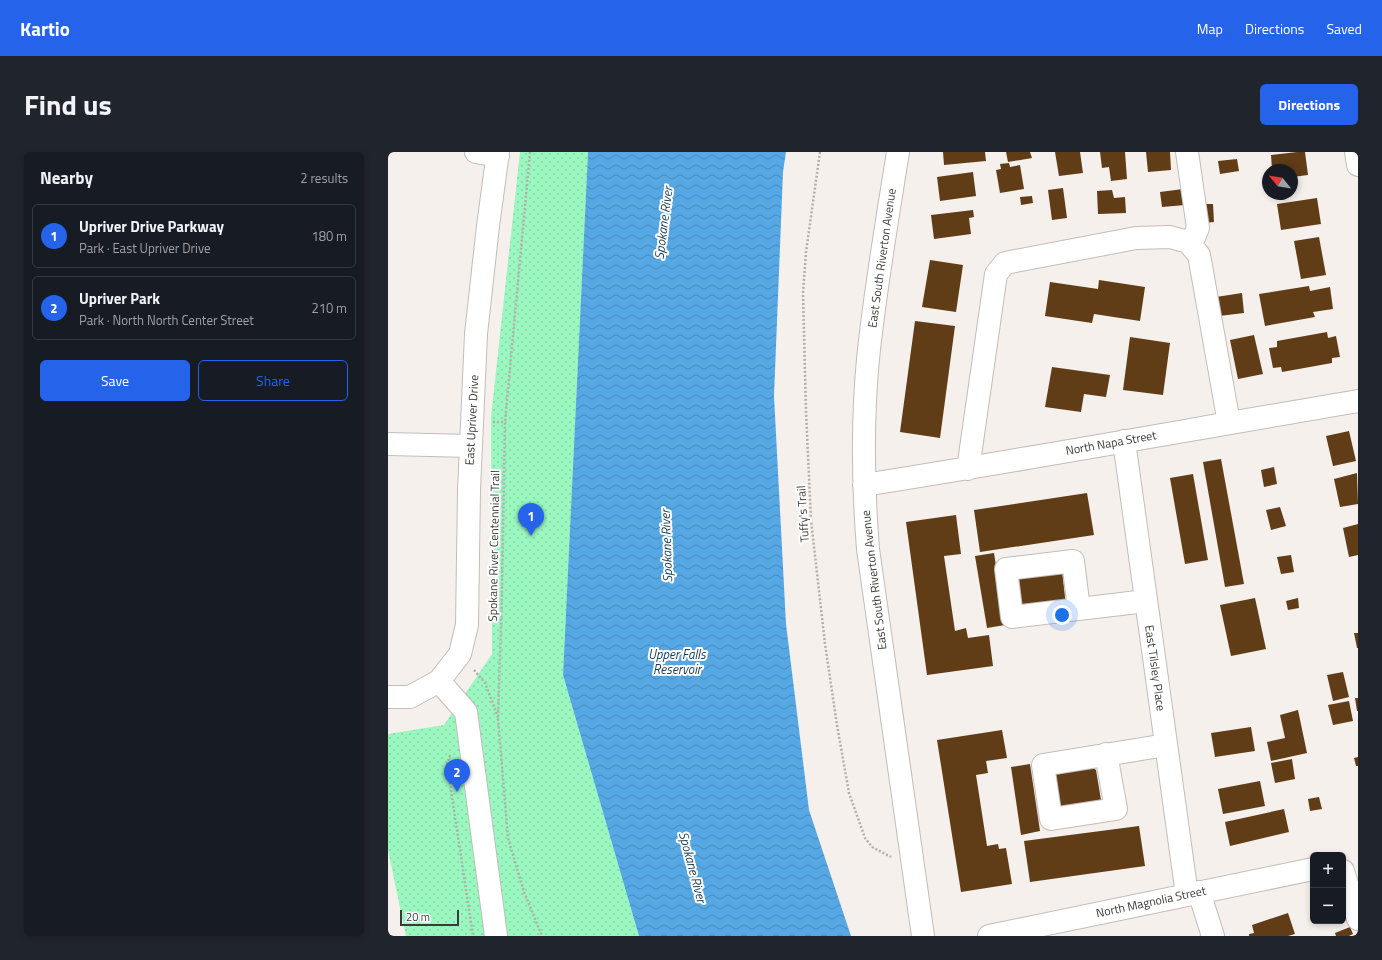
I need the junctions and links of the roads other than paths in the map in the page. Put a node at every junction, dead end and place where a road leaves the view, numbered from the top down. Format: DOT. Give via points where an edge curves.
graph roads {
  1 [pos="476,152"];
  2 [pos="898,152"];
  3 [pos="1187,152"];
  4 [pos="1356,152"];
  5 [pos="498,154"];
  6 [pos="1358,165"];
  7 [pos="1191,245"];
  8 [pos="1358,401"];
  9 [pos="1229,423"];
  10 [pos="1124,441"];
  11 [pos="388,444"];
  12 [pos="471,446"];
  13 [pos="968,468"];
  14 [pos="864,485"];
  15 [pos="1146,601"];
  16 [pos="1079,609"];
  17 [pos="439,681"];
  18 [pos="388,697"];
  19 [pos="1166,745"];
  20 [pos="1106,754"];
  21 [pos="1358,860"];
  22 [pos="1346,863"];
  23 [pos="1310,871"];
  24 [pos="1346,881"];
  25 [pos="1193,894"];
  26 [pos="1358,919"];
  27 [pos="496,936"];
  28 [pos="923,936"];
  29 [pos="989,936"];
  30 [pos="1213,936"];
  1 -- 5 [label="street"];
  2 -- 14 [label="street, East South Riverton Avenue" via="868,358"];
  3 -- 7 [label="street" via="1198,228"];
  4 -- 6 [label="street"];
  5 -- 12 [label="street, East Upriver Drive" via="476,334"];
  7 -- 9 [label="street" via="1199,255"];
  7 -- 13 [label="street" via="1170,237 1136,238 1005,263 996,274"];
  8 -- 9 [label="street, North Napa Street"];
  9 -- 10 [label="street, North Napa Street"];
  10 -- 13 [label="street, North Napa Street"];
  10 -- 15 [label="street, East Tilsley Place"];
  11 -- 12 [label="street"];
  12 -- 17 [label="street, East Upriver Drive" via="467,625 460,654"];
  13 -- 14 [label="street, North Napa Street"];
  14 -- 28 [label="street, East South Riverton Avenue" via="868,549"];
  15 -- 16 [label="street"];
  15 -- 19 [label="street, East Tilsley Place"];
  17 -- 18 [label="street" via="410,697"];
  17 -- 27 [label="street" via="466,712"];
  19 -- 20 [label="street"];
  19 -- 25 [label="street, East Tilsley Place"];
  21 -- 22 [label="street"];
  23 -- 25 [label="street, North Magnolia Street"];
  24 -- 26 [label="street"];
  25 -- 29 [label="street, North Magnolia Street"];
  25 -- 30 [label="street, East Tilsley Place"];
}
